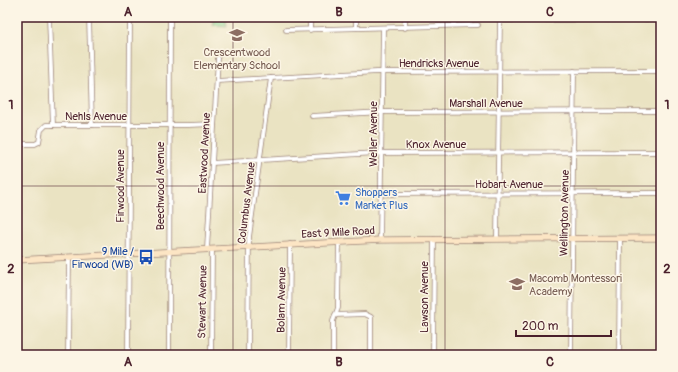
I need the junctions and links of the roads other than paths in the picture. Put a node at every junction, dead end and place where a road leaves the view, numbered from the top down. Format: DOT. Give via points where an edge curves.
graph roads {
  1 [pos="49,17"];
  2 [pos="89,17"];
  3 [pos="130,17"];
  4 [pos="170,17"];
  5 [pos="310,17"];
  6 [pos="356,17"];
  7 [pos="405,17"];
  8 [pos="454,17"];
  9 [pos="548,18"];
  10 [pos="500,19"];
  11 [pos="661,19"];
  12 [pos="454,25"];
  13 [pos="478,25"];
  14 [pos="356,28"];
  15 [pos="383,28"];
  16 [pos="405,28"];
  17 [pos="286,30"];
  18 [pos="310,30"];
  19 [pos="218,58"];
  20 [pos="499,71"];
  21 [pos="574,71"];
  22 [pos="661,71"];
  23 [pos="382,72"];
  24 [pos="272,78"];
  25 [pos="217,81"];
  26 [pos="574,111"];
  27 [pos="661,111"];
  28 [pos="382,112"];
  29 [pos="499,112"];
  30 [pos="312,116"];
  31 [pos="214,124"];
  32 [pos="53,125"];
  33 [pos="92,125"];
  34 [pos="130,125"];
  35 [pos="169,126"];
  36 [pos="17,144"];
  37 [pos="574,152"];
  38 [pos="661,152"];
  39 [pos="382,153"];
  40 [pos="498,153"];
  41 [pos="260,161"];
  42 [pos="212,163"];
  43 [pos="498,193"];
  44 [pos="573,193"];
  45 [pos="661,193"];
  46 [pos="382,194"];
  47 [pos="497,238"];
  48 [pos="573,238"];
  49 [pos="620,238"];
  50 [pos="661,238"];
  51 [pos="434,239"];
  52 [pos="380,240"];
  53 [pos="339,242"];
  54 [pos="290,244"];
  55 [pos="249,246"];
  56 [pos="210,249"];
  57 [pos="169,251"];
  58 [pos="129,253"];
  59 [pos="69,257"];
  60 [pos="17,260"];
  61 [pos="335,315"];
  62 [pos="68,355"];
  63 [pos="128,355"];
  64 [pos="169,355"];
  65 [pos="211,355"];
  66 [pos="248,355"];
  67 [pos="289,355"];
  68 [pos="333,355"];
  69 [pos="371,355"];
  70 [pos="433,355"];
  71 [pos="571,355"];
  72 [pos="619,355"];
  1 -- 32 [label="street"];
  2 -- 33 [label="street"];
  3 -- 34 [label="street, Firwood Avenue"];
  4 -- 35 [label="street, Beechwood Avenue"];
  5 -- 18 [label="street"];
  6 -- 14 [label="street"];
  7 -- 16 [label="street"];
  8 -- 12 [label="street"];
  9 -- 10 [label="street"];
  9 -- 11 [label="street"];
  10 -- 20 [label="street"];
  12 -- 13 [label="street"];
  12 -- 16 [label="street"];
  14 -- 15 [label="street"];
  14 -- 18 [label="street"];
  15 -- 16 [label="street"];
  15 -- 23 [label="street, Weller Avenue"];
  17 -- 18 [label="street"];
  19 -- 25 [label="street, Eastwood Avenue"];
  20 -- 21 [label="street, Hendricks Avenue"];
  20 -- 23 [label="street, Hendricks Avenue"];
  20 -- 29 [label="street"];
  21 -- 22 [label="street, Hendricks Avenue"];
  21 -- 26 [label="street, Wellington Avenue"];
  23 -- 24 [label="street, Hendricks Avenue"];
  23 -- 28 [label="street, Weller Avenue"];
  24 -- 25 [label="street, Hendricks Avenue"];
  24 -- 41 [label="street, Columbus Avenue"];
  25 -- 31 [label="street, Eastwood Avenue"];
  26 -- 27 [label="street, Marshall Avenue"];
  26 -- 29 [label="street, Marshall Avenue"];
  26 -- 37 [label="street, Wellington Avenue"];
  28 -- 29 [label="street, Marshall Avenue"];
  28 -- 30 [label="street, Marshall Avenue"];
  28 -- 39 [label="street, Weller Avenue"];
  29 -- 40 [label="street"];
  31 -- 35 [label="street, Nehls Avenue"];
  31 -- 42 [label="street, Eastwood Avenue"];
  32 -- 33 [label="street, Nehls Avenue"];
  32 -- 36 [label="street, Nehls Avenue" via="42,128 37,144"];
  33 -- 34 [label="street, Nehls Avenue"];
  34 -- 35 [label="street, Nehls Avenue"];
  34 -- 58 [label="street, Firwood Avenue"];
  35 -- 57 [label="street, Beechwood Avenue"];
  37 -- 38 [label="street, Knox Avenue"];
  37 -- 40 [label="street, Knox Avenue"];
  37 -- 44 [label="street, Wellington Avenue"];
  39 -- 40 [label="street, Knox Avenue"];
  39 -- 41 [label="street, Knox Avenue"];
  39 -- 46 [label="street, Weller Avenue"];
  40 -- 43 [label="street"];
  41 -- 42 [label="street, Knox Avenue"];
  41 -- 55 [label="street, Columbus Avenue"];
  42 -- 56 [label="street, Eastwood Avenue"];
  43 -- 44 [label="street, Hobart Avenue"];
  43 -- 46 [label="street, Hobart Avenue"];
  43 -- 47 [label="street"];
  44 -- 45 [label="street, Hobart Avenue"];
  44 -- 48 [label="street, Wellington Avenue"];
  46 -- 52 [label="street, Weller Avenue"];
  47 -- 48 [label="main road, East 9 Mile Road"];
  47 -- 51 [label="main road, East 9 Mile Road"];
  48 -- 49 [label="main road, East 9 Mile Road"];
  48 -- 71 [label="street, Wellington Avenue"];
  49 -- 50 [label="main road, East 9 Mile Road"];
  49 -- 72 [label="street"];
  51 -- 52 [label="main road, East 9 Mile Road"];
  51 -- 70 [label="street, Lawson Avenue"];
  52 -- 53 [label="main road, East 9 Mile Road"];
  53 -- 54 [label="main road, East 9 Mile Road"];
  53 -- 61 [label="street" via="338,302"];
  54 -- 55 [label="main road, East 9 Mile Road"];
  54 -- 67 [label="street, Bolam Avenue"];
  55 -- 56 [label="main road, East 9 Mile Road"];
  55 -- 66 [label="street, Columbus Avenue"];
  56 -- 57 [label="main road, East 9 Mile Road"];
  56 -- 65 [label="street, Stewart Avenue"];
  57 -- 58 [label="main road, East 9 Mile Road"];
  57 -- 64 [label="street, Beechwood Avenue"];
  58 -- 59 [label="main road, East 9 Mile Road"];
  58 -- 63 [label="street, Firwood Avenue"];
  59 -- 60 [label="main road, East 9 Mile Road"];
  59 -- 62 [label="street"];
  61 -- 68 [label="street"];
  61 -- 69 [label="street" via="370,316"];
}
